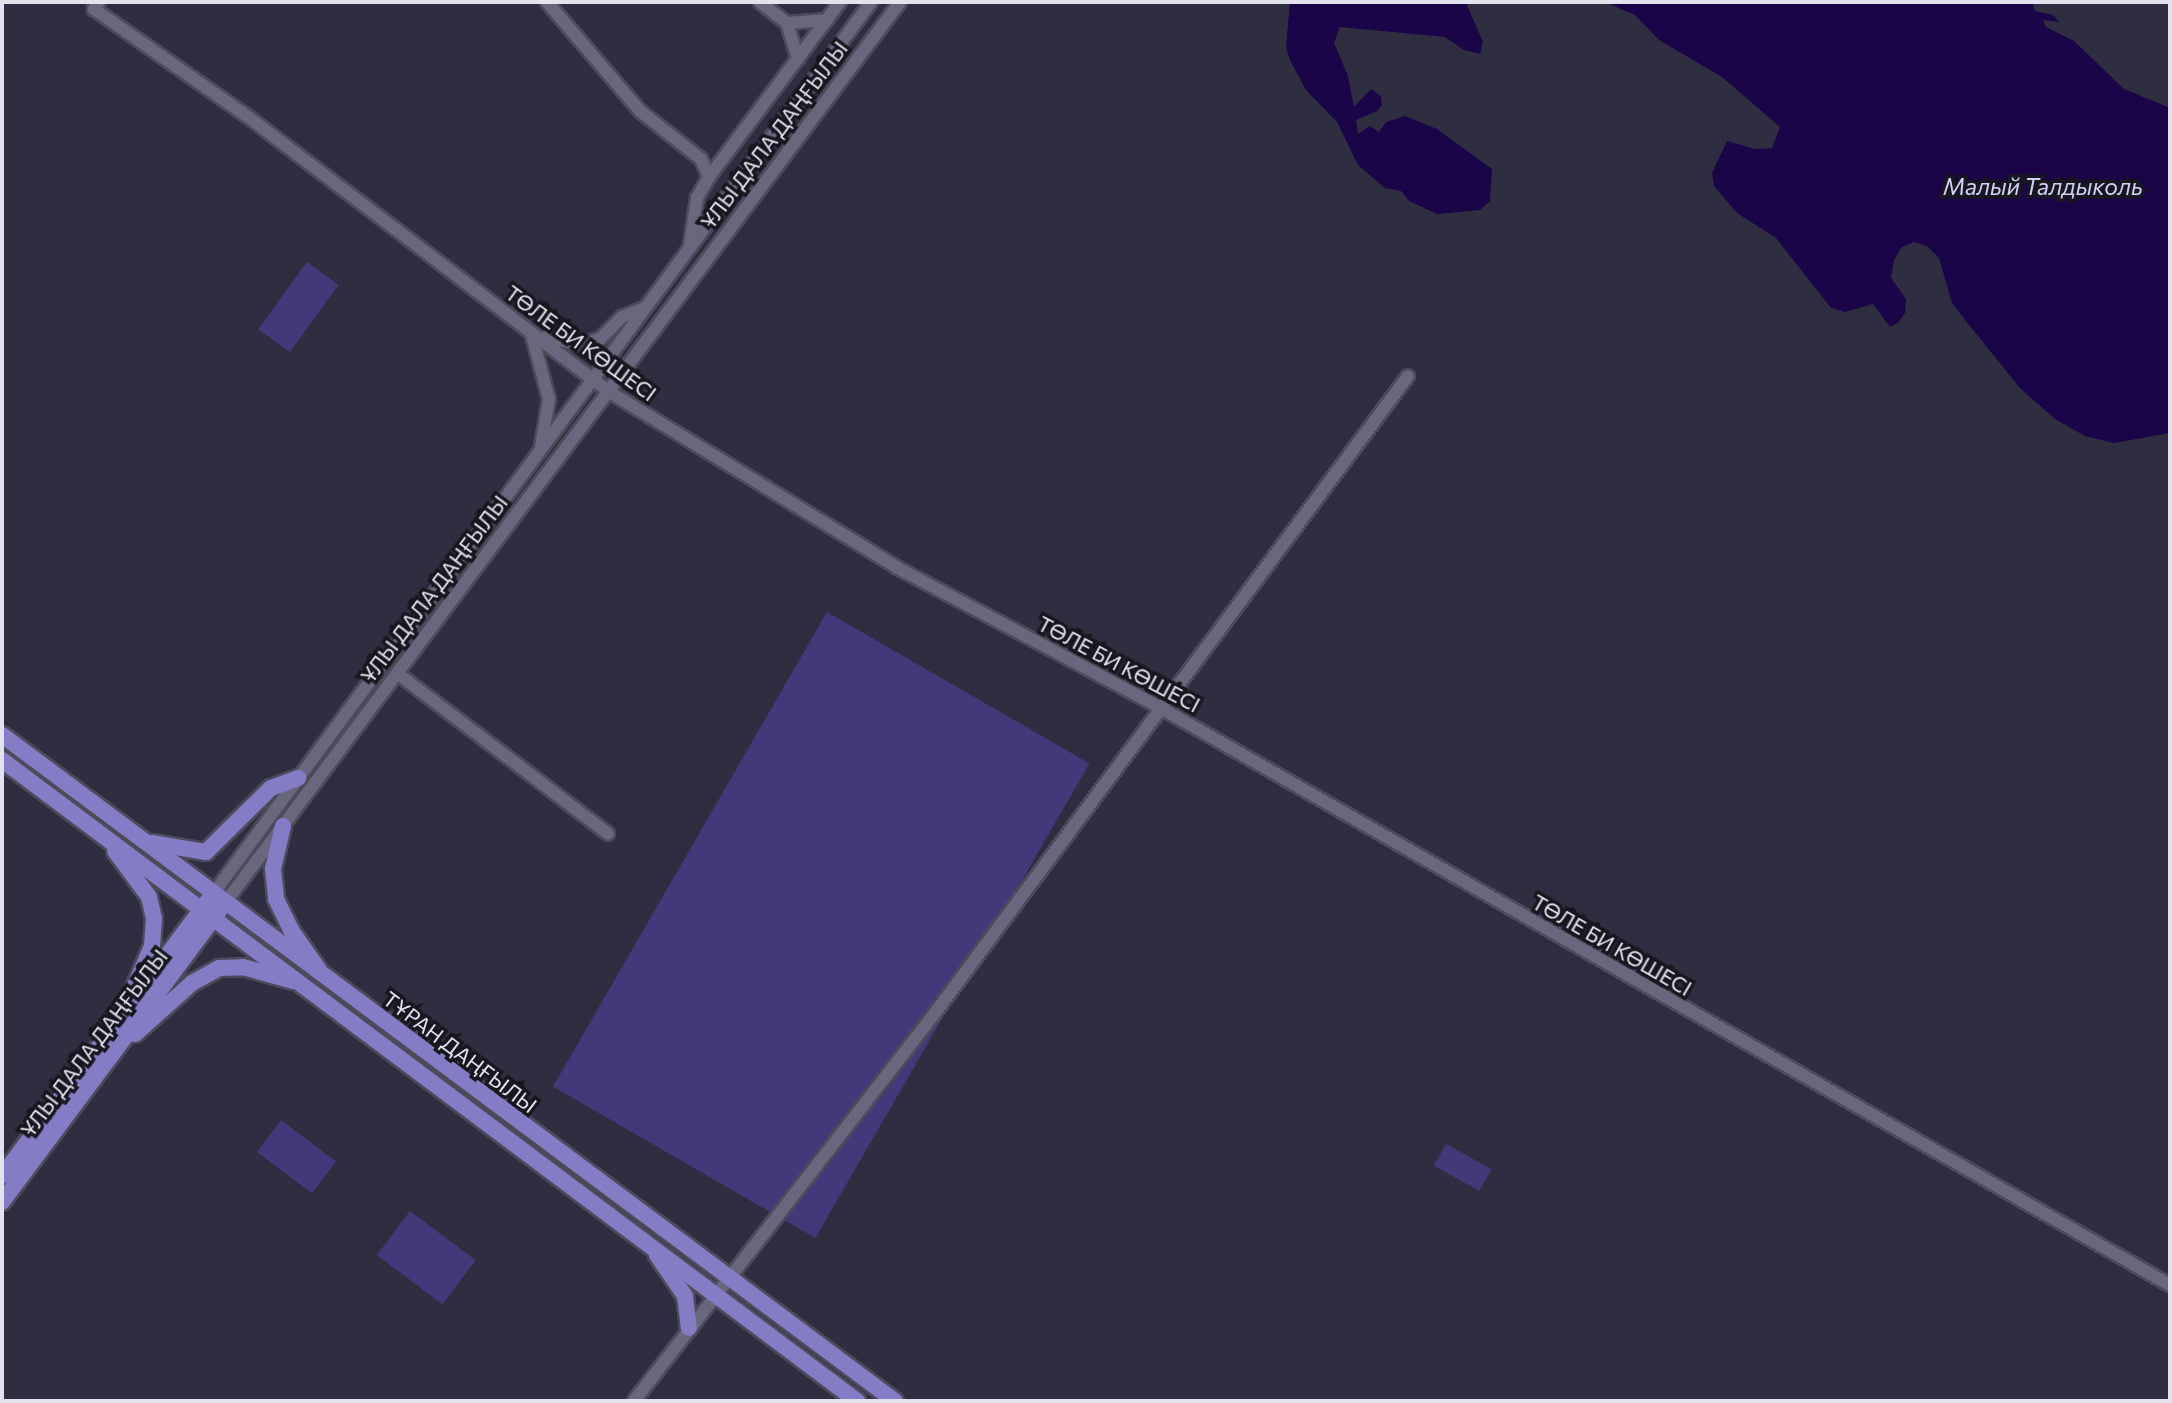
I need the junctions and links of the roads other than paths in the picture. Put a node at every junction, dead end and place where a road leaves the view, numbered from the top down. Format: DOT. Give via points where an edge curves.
graph roads {
  1 [pos="547,2"];
  2 [pos="760,2"];
  3 [pos="840,2"];
  4 [pos="871,2"];
  5 [pos="900,2"];
  6 [pos="97,6"];
  7 [pos="827,20"];
  8 [pos="787,23"];
  9 [pos="798,59"];
  10 [pos="709,177"];
  11 [pos="689,249"];
  12 [pos="644,308"];
  13 [pos="531,332"];
  14 [pos="1408,376"];
  15 [pos="593,379"];
  16 [pos="608,391"];
  17 [pos="541,450"];
  18 [pos="397,673"];
  19 [pos="1159,707"];
  20 [pos="2,735"];
  21 [pos="2,760"];
  22 [pos="298,778"];
  23 [pos="283,826"];
  24 [pos="100,833"];
  25 [pos="608,834"];
  26 [pos="146,841"];
  27 [pos="219,898"];
  28 [pos="208,913"];
  29 [pos="322,975"];
  30 [pos="303,984"];
  31 [pos="123,1014"];
  32 [pos="114,1051"];
  33 [pos="2,1176"];
  34 [pos="2,1202"];
  35 [pos="653,1247"];
  36 [pos="727,1276"];
  37 [pos="2170,1285"];
  38 [pos="715,1292"];
  39 [pos="688,1328"];
  40 [pos="634,1401"];
  41 [pos="857,1401"];
  42 [pos="895,1401"];
  1 -- 10 [label="street" via="640,111 701,159"];
  2 -- 8 [label="street"];
  3 -- 7 [label="street"];
  4 -- 11 [label="street, ҰЛЫ ДАЛА ДАҢҒЫЛЫ"];
  5 -- 16 [label="street, ҰЛЫ ДАЛА ДАҢҒЫЛЫ"];
  6 -- 13 [label="street, ТӨЛЕ БИ КӨШЕСІ"];
  7 -- 8 [label="street"];
  7 -- 9 [label="street"];
  8 -- 9 [label="street"];
  9 -- 10 [label="street"];
  10 -- 11 [label="street" via="697,198"];
  11 -- 12 [label="street, ҰЛЫ ДАЛА ДАҢҒЫЛЫ"];
  12 -- 13 [label="street" via="622,317 601,338 581,345 564,345"];
  12 -- 15 [label="street, ҰЛЫ ДАЛА ДАҢҒЫЛЫ"];
  13 -- 15 [label="street, ТӨЛЕ БИ КӨШЕСІ"];
  13 -- 17 [label="street" via="549,399"];
  14 -- 19 [label="street"];
  15 -- 16 [label="street, ТӨЛЕ БИ КӨШЕСІ"];
  15 -- 17 [label="street, ҰЛЫ ДАЛА ДАҢҒЫЛЫ"];
  16 -- 18 [label="street, ҰЛЫ ДАЛА ДАҢҒЫЛЫ"];
  16 -- 19 [label="street, ТӨЛЕ БИ КӨШЕСІ" via="897,567"];
  17 -- 22 [label="street, ҰЛЫ ДАЛА ДАҢҒЫЛЫ"];
  18 -- 23 [label="street, ҰЛЫ ДАЛА ДАҢҒЫЛЫ"];
  18 -- 25 [label="street"];
  19 -- 36 [label="street" via="932,1017"];
  19 -- 37 [label="street, ТӨЛЕ БИ КӨШЕСІ"];
  20 -- 26 [label="main road, ТҰРАН ДАҢҒЫЛЫ"];
  21 -- 24 [label="main road, ТҰРАН ДАҢҒЫЛЫ"];
  22 -- 26 [label="main road" via="271,788 206,852"];
  22 -- 27 [label="street, ҰЛЫ ДАЛА ДАҢҒЫЛЫ"];
  23 -- 27 [label="street, ҰЛЫ ДАЛА ДАҢҒЫЛЫ"];
  23 -- 29 [label="main road" via="274,869 276,900"];
  24 -- 28 [label="main road, ТҰРАН ДАҢҒЫЛЫ"];
  24 -- 31 [label="main road" via="149,897 154,918 152,946"];
  26 -- 27 [label="main road, ТҰРАН ДАҢҒЫЛЫ"];
  27 -- 28 [label="main road, ҰЛЫ ДАЛА ДАҢҒЫЛЫ"];
  27 -- 29 [label="main road, ТҰРАН ДАҢҒЫЛЫ"];
  28 -- 30 [label="main road, ТҰРАН ДАҢҒЫЛЫ"];
  28 -- 31 [label="main road, ҰЛЫ ДАЛА ДАҢҒЫЛЫ"];
  28 -- 32 [label="main road, ҰЛЫ ДАЛА ДАҢҒЫЛЫ"];
  29 -- 36 [label="main road, ТҰРАН ДАҢҒЫЛЫ"];
  30 -- 32 [label="main road" via="243,967 219,968 192,983"];
  30 -- 35 [label="main road, ТҰРАН ДАҢҒЫЛЫ"];
  31 -- 33 [label="main road, ҰЛЫ ДАЛА ДАҢҒЫЛЫ"];
  32 -- 34 [label="main road, ҰЛЫ ДАЛА ДАҢҒЫЛЫ"];
  35 -- 38 [label="main road, ТҰРАН ДАҢҒЫЛЫ"];
  35 -- 39 [label="main road" via="685,1296"];
  36 -- 38 [label="street"];
  36 -- 42 [label="main road, ТҰРАН ДАҢҒЫЛЫ"];
  38 -- 39 [label="street"];
  38 -- 41 [label="main road, ТҰРАН ДАҢҒЫЛЫ"];
  39 -- 40 [label="street"];
}
